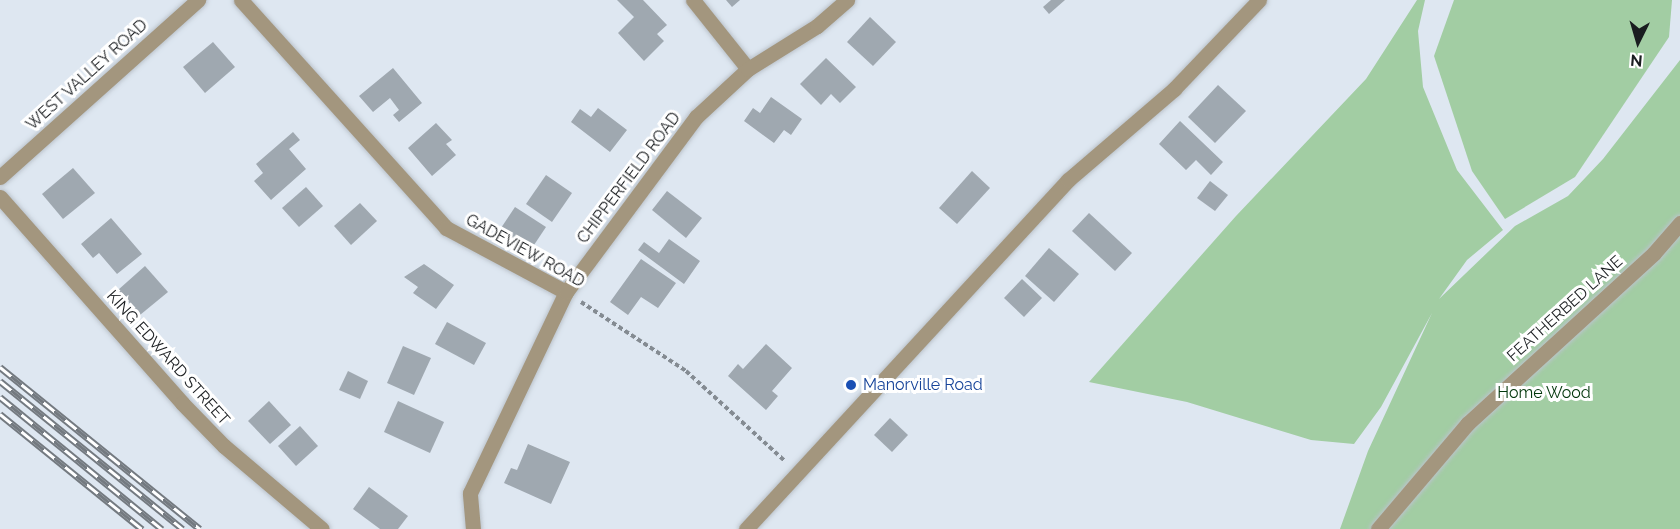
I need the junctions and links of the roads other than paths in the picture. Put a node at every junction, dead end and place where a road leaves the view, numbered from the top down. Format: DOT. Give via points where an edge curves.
graph roads {
  1 [pos="198,0"];
  2 [pos="241,0"];
  3 [pos="693,0"];
  4 [pos="847,0"];
  5 [pos="1259,0"];
  6 [pos="748,69"];
  7 [pos="0,177"];
  8 [pos="0,197"];
  9 [pos="1680,223"];
  10 [pos="566,292"];
  11 [pos="322,529"];
  12 [pos="473,529"];
  13 [pos="746,529"];
  14 [pos="1378,529"];
  1 -- 7 [label="street, WEST VALLEY ROAD"];
  2 -- 10 [label="street, GADEVIEW ROAD" via="446,228"];
  3 -- 6 [label="street"];
  4 -- 6 [label="street, CHIPPERFIELD ROAD" via="817,26"];
  5 -- 13 [label="street" via="1174,89 1068,180"];
  6 -- 10 [label="street, CHIPPERFIELD ROAD" via="696,117"];
  8 -- 11 [label="street, KING EDWARD STREET" via="191,412 224,446"];
  9 -- 14 [label="street, FEATHERBED LANE" via="1612,292 1467,424"];
  10 -- 12 [label="street, CHIPPERFIELD ROAD" via="470,493"];
}
